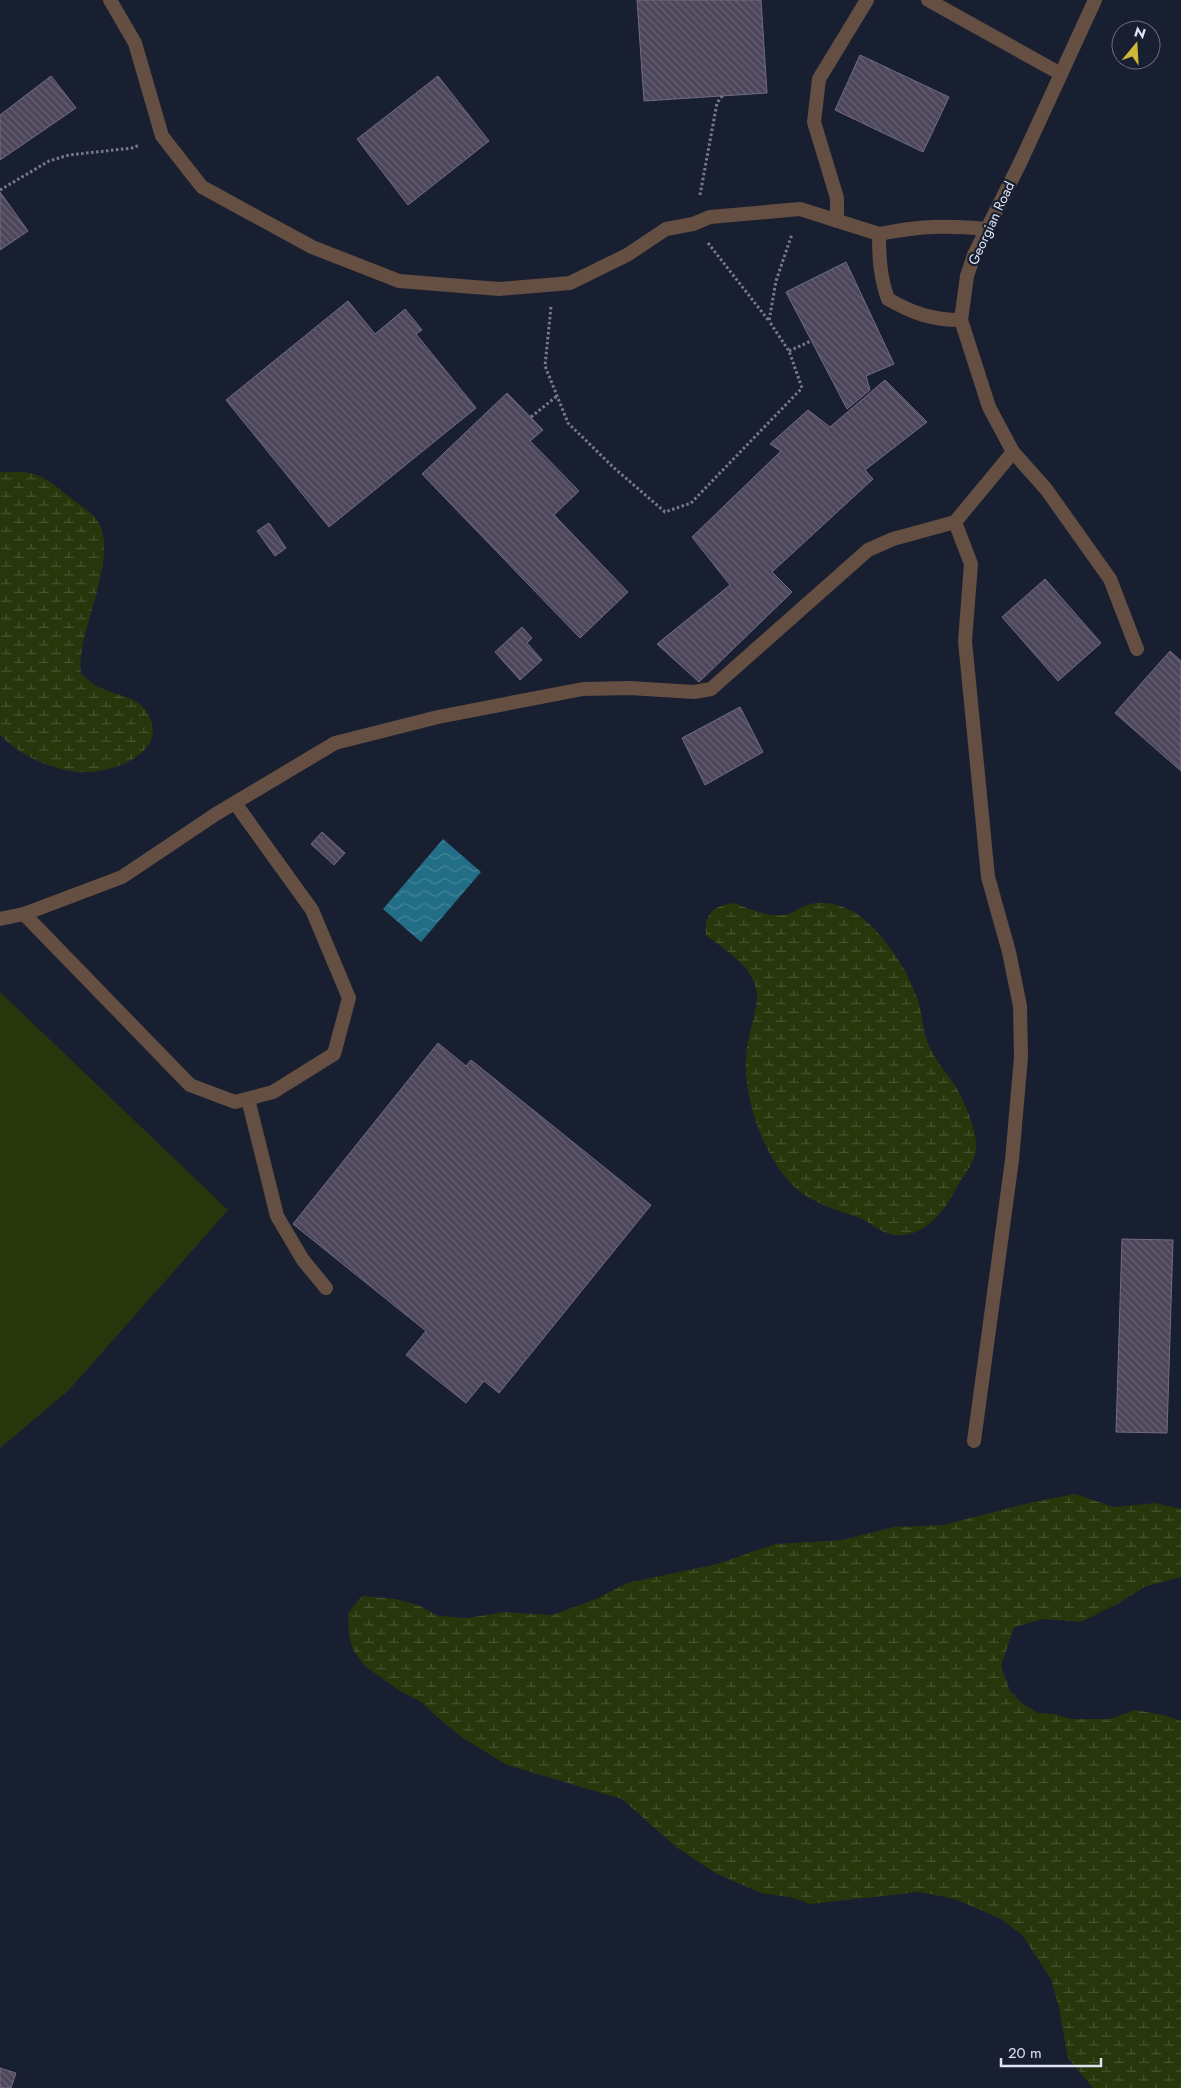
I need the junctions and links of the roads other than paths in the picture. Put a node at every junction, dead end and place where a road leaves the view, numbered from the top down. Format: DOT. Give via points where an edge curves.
graph roads {
  1 [pos="110,0"];
  2 [pos="867,0"];
  3 [pos="928,0"];
  4 [pos="1095,0"];
  5 [pos="1061,74"];
  6 [pos="837,221"];
  7 [pos="986,229"];
  8 [pos="879,234"];
  9 [pos="961,320"];
  10 [pos="1013,452"];
  11 [pos="955,522"];
  12 [pos="1137,649"];
  13 [pos="235,803"];
  14 [pos="24,914"];
  15 [pos="0,919"];
  16 [pos="248,1099"];
  17 [pos="326,1288"];
  18 [pos="974,1441"];
  1 -- 6 [label="street" via="136,43 162,136 202,187 312,247 399,281 499,288 570,283 627,255 666,229 710,217 800,209"];
  2 -- 6 [label="street" via="819,79 814,122 836,198"];
  3 -- 5 [label="street"];
  4 -- 5 [label="street, Georgian Road"];
  5 -- 7 [label="street, Georgian Road"];
  6 -- 8 [label="street"];
  7 -- 8 [label="street" via="950,225 911,227"];
  7 -- 9 [label="street, Georgian Road" via="967,276"];
  8 -- 9 [label="street" via="882,282 888,299 940,320"];
  9 -- 10 [label="street, Georgian Road" via="989,407"];
  10 -- 11 [label="street"];
  10 -- 12 [label="street, Georgian Road" via="1046,489 1110,579"];
  11 -- 13 [label="street" via="893,539 868,550 711,689 694,692 583,689 438,717 335,743"];
  11 -- 18 [label="street" via="971,564 965,641 988,877 1020,1006 1021,1057 1012,1160"];
  13 -- 14 [label="street" via="122,877"];
  13 -- 16 [label="street" via="312,910 350,998 334,1054 273,1092"];
  14 -- 15 [label="street"];
  14 -- 16 [label="street" via="190,1085 235,1102"];
  16 -- 17 [label="street" via="277,1216 303,1260"];
}
